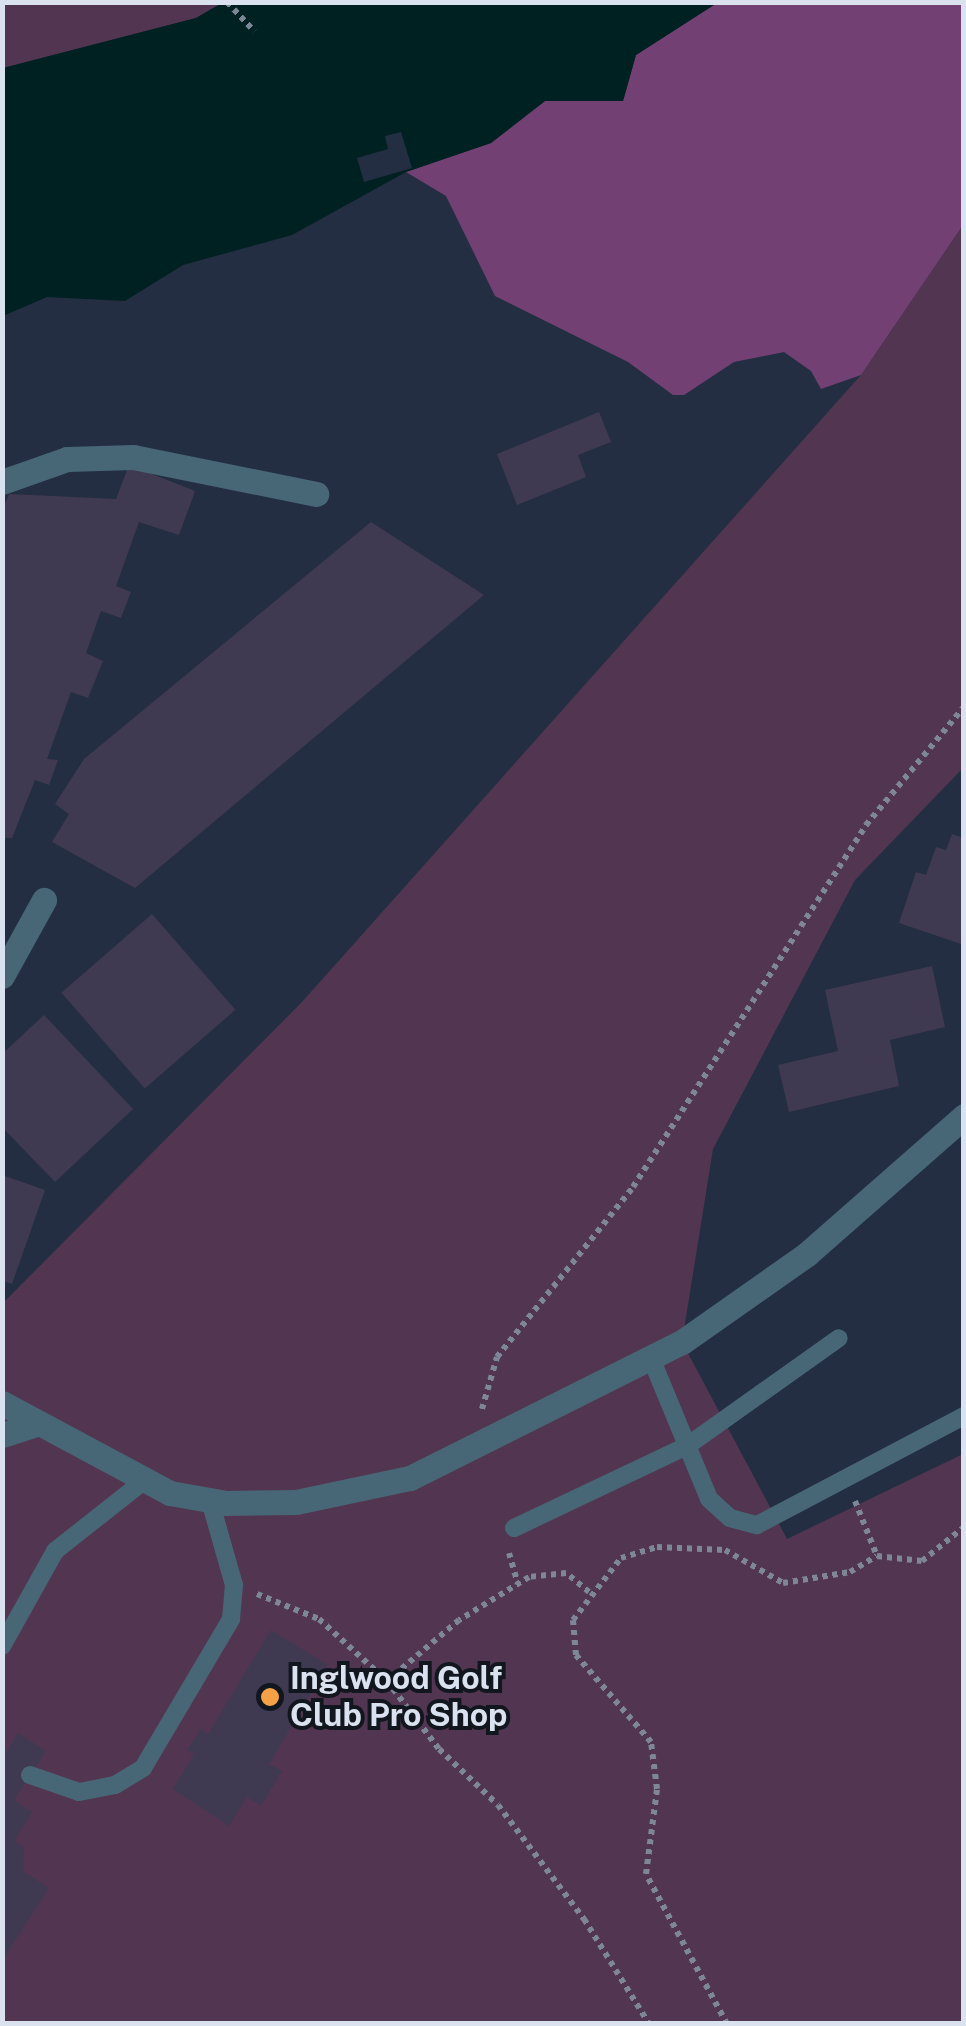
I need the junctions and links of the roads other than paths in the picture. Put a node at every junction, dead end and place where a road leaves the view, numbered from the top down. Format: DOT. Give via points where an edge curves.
graph roads {
  1 [pos="2,482"];
  2 [pos="316,494"];
  3 [pos="44,900"];
  4 [pos="2,976"];
  5 [pos="964,1116"];
  6 [pos="839,1338"];
  7 [pos="651,1358"];
  8 [pos="2,1403"];
  9 [pos="964,1416"];
  10 [pos="38,1423"];
  11 [pos="2,1435"];
  12 [pos="687,1446"];
  13 [pos="145,1480"];
  14 [pos="210,1501"];
  15 [pos="514,1528"];
  16 [pos="2,1646"];
  17 [pos="30,1775"];
  1 -- 2 [label="street" via="67,459 134,457"];
  3 -- 4 [label="street"];
  5 -- 7 [label="street" via="807,1254"];
  6 -- 12 [label="lane"];
  7 -- 12 [label="lane"];
  7 -- 14 [label="street" via="410,1478 296,1502"];
  8 -- 10 [label="street"];
  9 -- 12 [label="lane" via="758,1525 730,1518 709,1499"];
  10 -- 11 [label="street"];
  10 -- 13 [label="street"];
  12 -- 15 [label="lane"];
  13 -- 14 [label="street" via="170,1494"];
  13 -- 16 [label="lane" via="54,1551"];
  14 -- 17 [label="lane" via="234,1585 231,1619 143,1768 115,1785 78,1792"];
}
